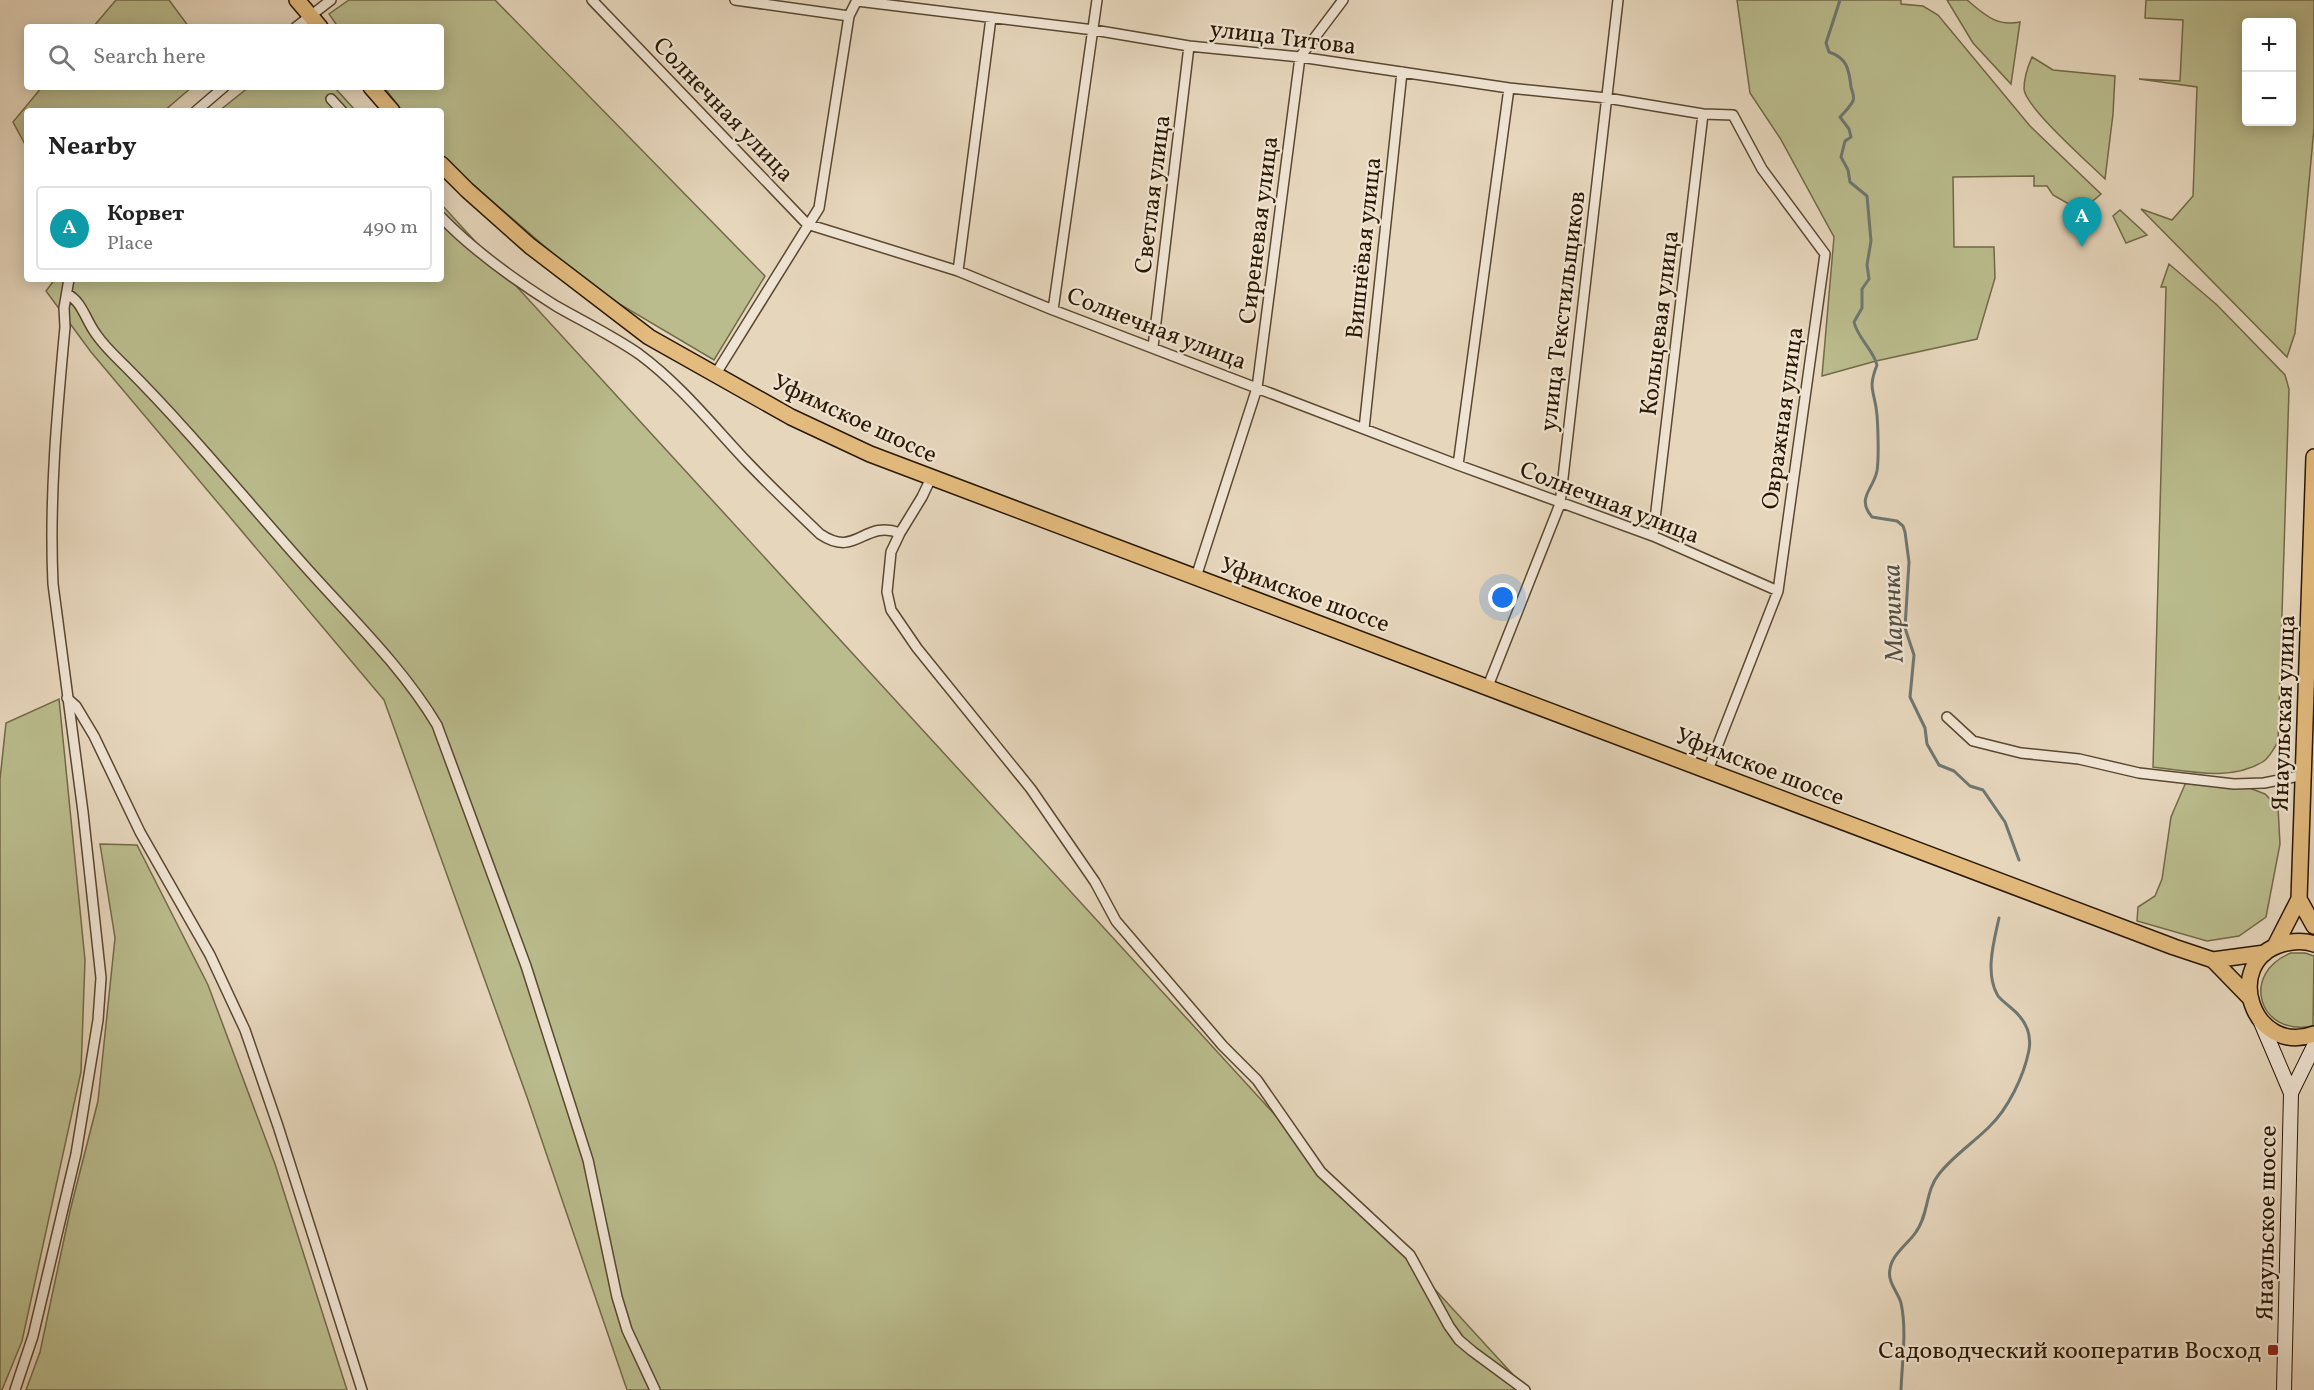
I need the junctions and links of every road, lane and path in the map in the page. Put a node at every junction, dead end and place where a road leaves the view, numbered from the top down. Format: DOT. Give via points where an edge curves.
graph roads {
  1 [pos="297,0"];
  2 [pos="331,0"];
  3 [pos="592,0"];
  4 [pos="735,0"];
  5 [pos="1097,0"];
  6 [pos="1343,0"];
  7 [pos="1618,0"];
  8 [pos="857,1"];
  9 [pos="849,16"];
  10 [pos="991,18"];
  11 [pos="315,21"];
  12 [pos="1094,30"];
  13 [pos="1189,46"];
  14 [pos="1300,57"];
  15 [pos="1402,72"];
  16 [pos="1509,88"];
  17 [pos="220,90"];
  18 [pos="374,90"];
  19 [pos="1607,98"];
  20 [pos="331,99"];
  21 [pos="200,108"];
  22 [pos="339,108"];
  23 [pos="389,108"];
  24 [pos="1703,114"];
  25 [pos="444,167"];
  26 [pos="444,220"];
  27 [pos="807,224"];
  28 [pos="958,271"];
  29 [pos="69,282"];
  30 [pos="67,294"];
  31 [pos="1053,310"];
  32 [pos="1153,347"];
  33 [pos="715,375"];
  34 [pos="1257,387"];
  35 [pos="1364,429"];
  36 [pos="2314,457"];
  37 [pos="1458,465"];
  38 [pos="931,478"];
  39 [pos="1560,504"];
  40 [pos="900,533"];
  41 [pos="1653,536"];
  42 [pos="1196,577"];
  43 [pos="1778,591"];
  44 [pos="1488,686"];
  45 [pos="67,698"];
  46 [pos="1947,717"];
  47 [pos="1708,770"];
  48 [pos="2304,775"];
  49 [pos="2299,899"];
  50 [pos="2314,926"];
  51 [pos="2314,944"];
  52 [pos="2270,950"];
  53 [pos="2213,960"];
  54 [pos="2250,998"];
  55 [pos="2260,1020"];
  56 [pos="2314,1034"];
  57 [pos="2314,1046"];
  58 [pos="2291,1093"];
  59 [pos="15,1390"];
  60 [pos="362,1390"];
  61 [pos="656,1390"];
  62 [pos="1525,1390"];
  63 [pos="2284,1390"];
  1 -- 11 [label="main road"];
  2 -- 11 [label="street"];
  3 -- 27 [label="street, Солнечная улица"];
  4 -- 9 [label="street"];
  5 -- 12 [label="street"];
  6 -- 14 [label="street, Сиреневая улица"];
  7 -- 19 [label="street, улица Текстильщиков"];
  8 -- 9 [label="street"];
  8 -- 10 [label="street, улица Титова"];
  9 -- 27 [label="street" via="819,208"];
  10 -- 12 [label="street, улица Титова"];
  10 -- 28 [label="street"];
  12 -- 13 [label="street, улица Титова"];
  12 -- 31 [label="street"];
  13 -- 14 [label="street, улица Титова"];
  13 -- 32 [label="street, Светлая улица"];
  14 -- 15 [label="street, улица Титова"];
  14 -- 34 [label="street, Сиреневая улица"];
  15 -- 16 [label="street, улица Титова"];
  15 -- 35 [label="street, Вишнёвая улица"];
  16 -- 19 [label="street, улица Титова"];
  16 -- 37 [label="street"];
  17 -- 21 [label="street"];
  18 -- 23 [label="main road"];
  19 -- 24 [label="street, улица Титова"];
  19 -- 39 [label="street, улица Текстильщиков"];
  20 -- 22 [label="street"];
  24 -- 41 [label="street, Кольцевая улица"];
  24 -- 43 [label="street, Овражная улица" via="1733,115 1762,170 1825,254"];
  25 -- 33 [label="main road, Уфимское шоссе" via="530,246 591,294 649,337"];
  26 -- 40 [label="street" via="506,271 661,373 829,540 845,544 875,530"];
  27 -- 28 [label="street, Солнечная улица"];
  27 -- 33 [label="street"];
  28 -- 31 [label="street, Солнечная улица"];
  29 -- 30 [label="street"];
  30 -- 45 [label="street" via="54,445 51,548"];
  30 -- 61 [label="street" via="79,304 97,336 201,445 399,671 437,725 526,966 588,1160 627,1330"];
  31 -- 32 [label="street, Солнечная улица"];
  32 -- 34 [label="street, Солнечная улица"];
  33 -- 38 [label="main road, Уфимское шоссе" via="791,417"];
  34 -- 35 [label="street, Солнечная улица"];
  34 -- 42 [label="street, Сиреневая улица"];
  35 -- 37 [label="street, Солнечная улица"];
  36 -- 48 [label="main road, Янаульская улица"];
  37 -- 39 [label="street, Солнечная улица"];
  38 -- 40 [label="street"];
  38 -- 42 [label="main road, Уфимское шоссе"];
  39 -- 41 [label="street, Солнечная улица"];
  39 -- 44 [label="street, улица Текстильщиков"];
  40 -- 62 [label="street" via="887,572 886,592 891,610 1031,789 1095,882 1116,921 1257,1080 1321,1172 1410,1255 1459,1340"];
  41 -- 43 [label="street, Солнечная улица"];
  42 -- 44 [label="main road, Уфимское шоссе"];
  43 -- 47 [label="street, Овражная улица"];
  44 -- 47 [label="main road, Уфимское шоссе"];
  45 -- 59 [label="street" via="100,978 98,1020 76,1154 33,1336"];
  45 -- 60 [label="street" via="94,736 140,832 210,955 240,1020 272,1107"];
  46 -- 48 [label="street" via="1973,741 2139,773 2234,784"];
  47 -- 53 [label="main road, Уфимское шоссе"];
  48 -- 49 [label="main road, Янаульская улица"];
  49 -- 50 [label="main road"];
  49 -- 52 [label="main road"];
  51 -- 52 [label="main road" via="2292,941"];
  52 -- 53 [label="main road"];
  52 -- 54 [label="main road" via="2255,966 2249,981"];
  53 -- 54 [label="main road"];
  54 -- 55 [label="main road"];
  55 -- 56 [label="main road" via="2282,1035 2295,1038"];
  55 -- 58 [label="main road"];
  57 -- 58 [label="main road"];
  58 -- 63 [label="main road, Янаульское шоссе"];
}
